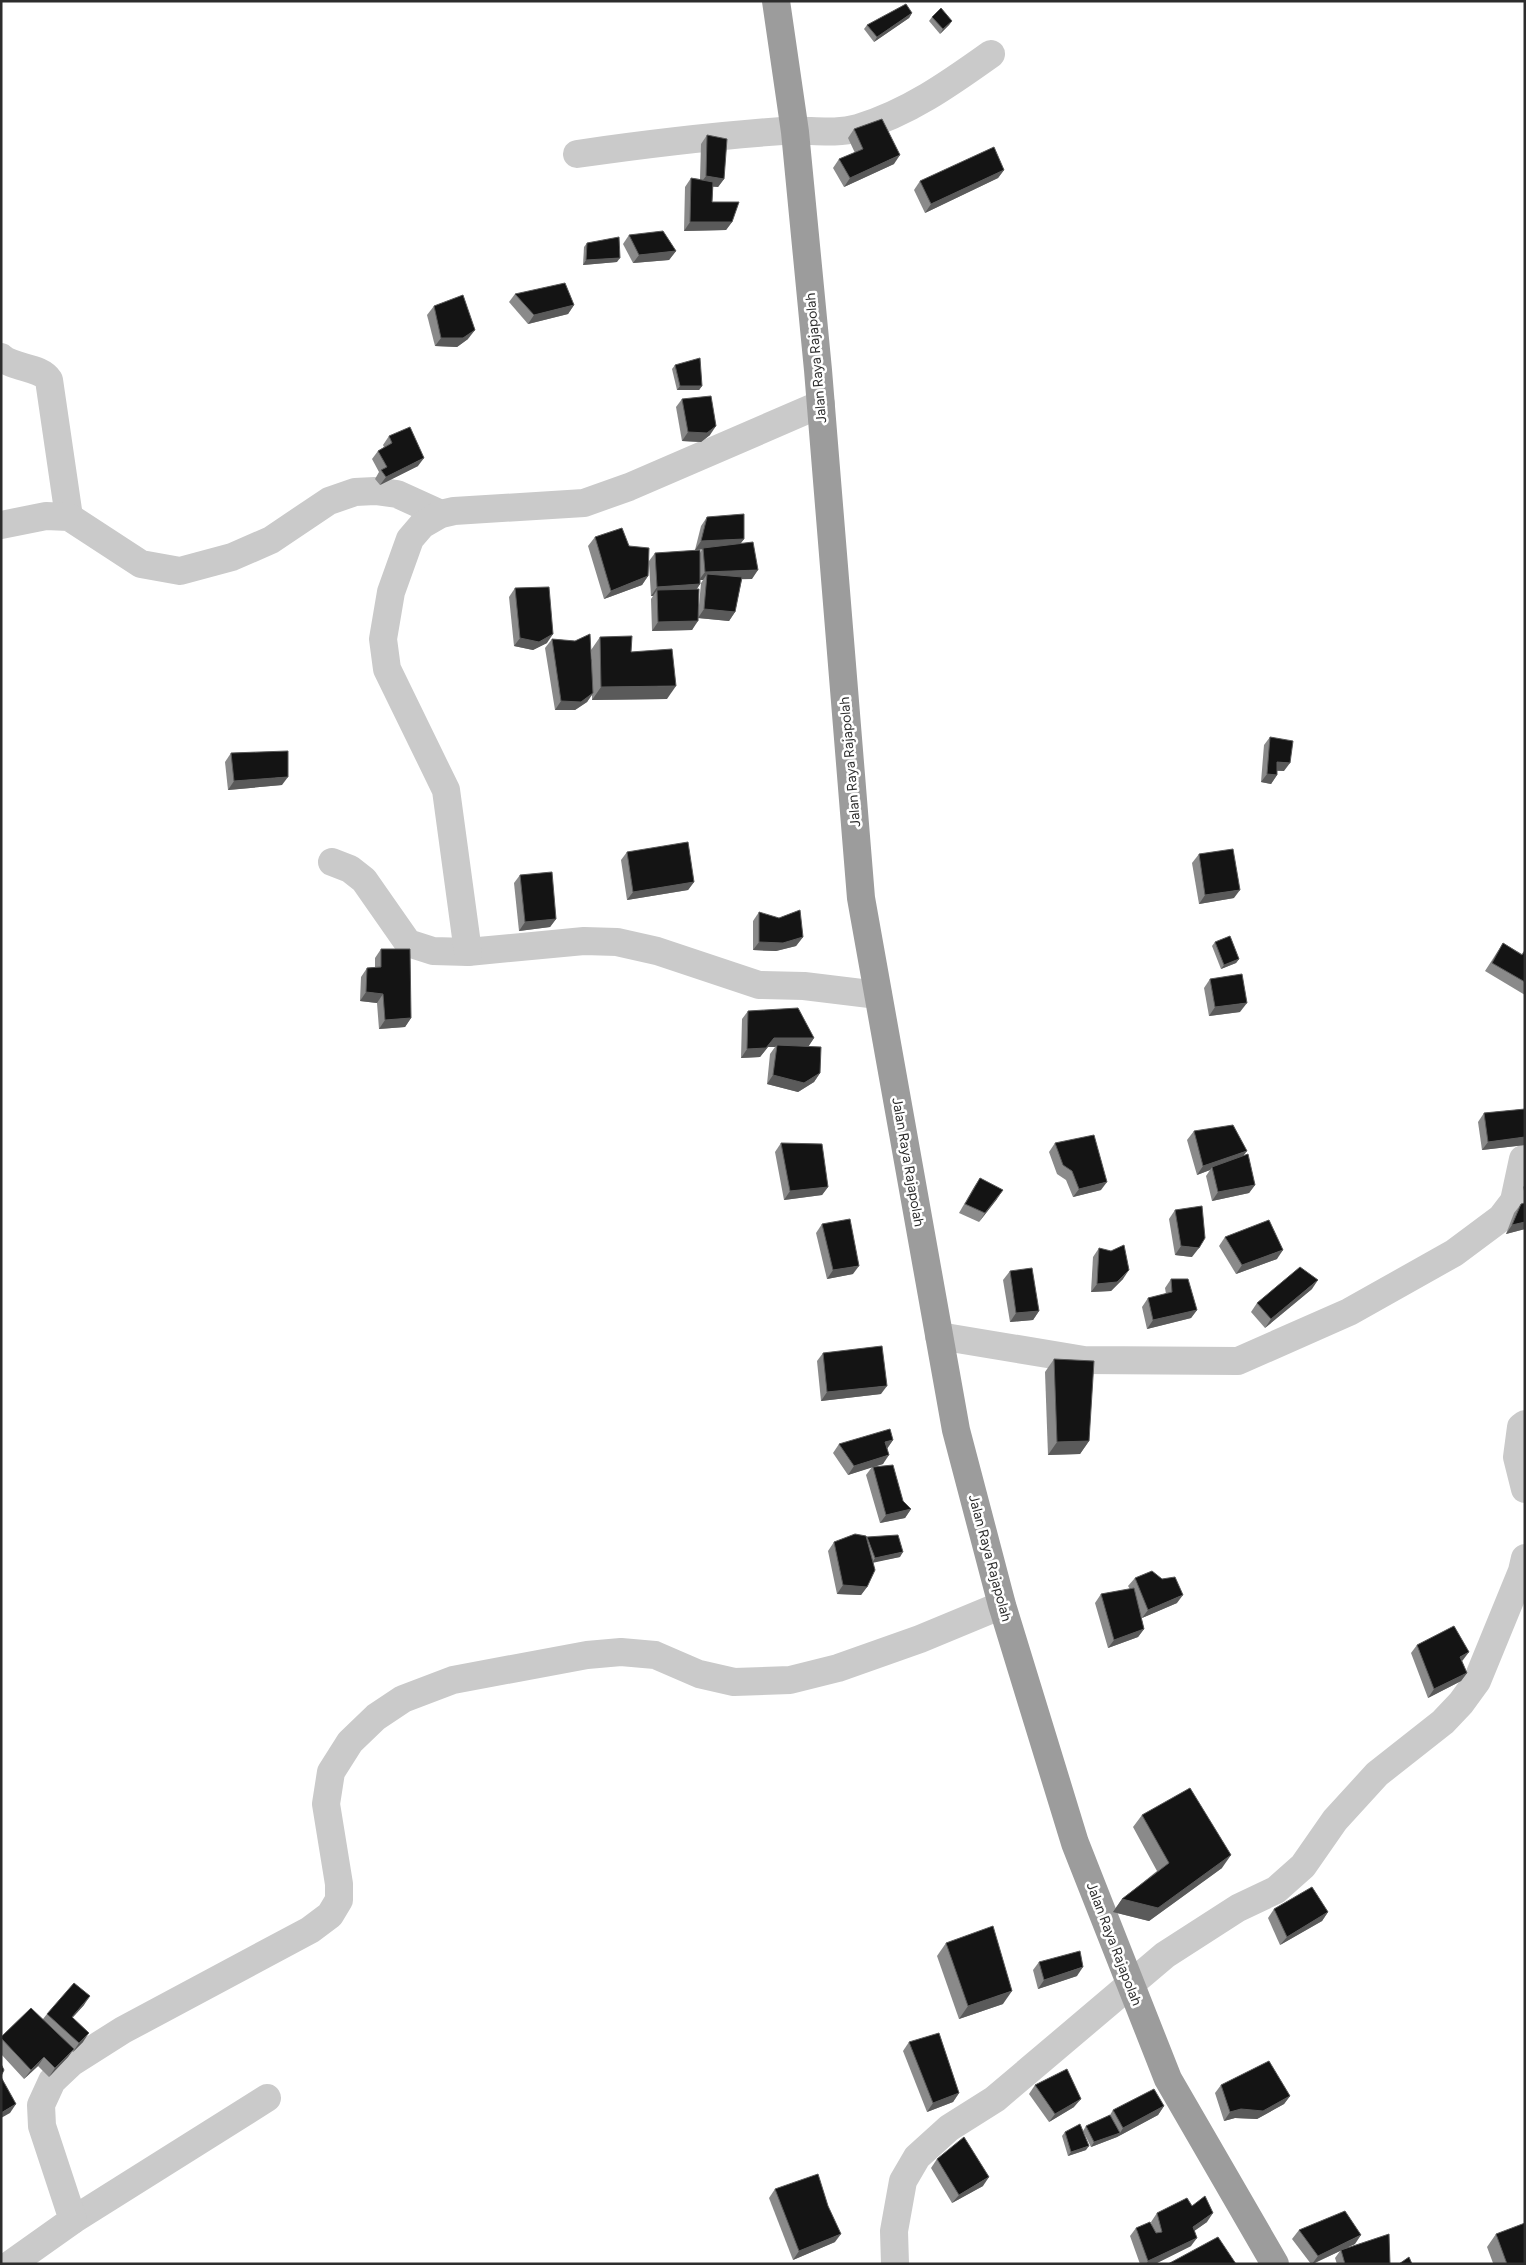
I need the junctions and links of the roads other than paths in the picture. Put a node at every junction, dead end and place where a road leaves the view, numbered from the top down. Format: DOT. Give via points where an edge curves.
graph roads {
  1 [pos="776,1"];
  2 [pos="991,54"];
  3 [pos="794,130"];
  4 [pos="578,154"];
  5 [pos="1,357"];
  6 [pos="821,404"];
  7 [pos="441,514"];
  8 [pos="69,517"];
  9 [pos="1,525"];
  10 [pos="332,862"];
  11 [pos="468,952"];
  12 [pos="878,995"];
  13 [pos="1523,1159"];
  14 [pos="939,1336"];
  15 [pos="1525,1424"];
  16 [pos="1525,1489"];
  17 [pos="1525,1558"];
  18 [pos="1002,1605"];
  19 [pos="1129,1984"];
  20 [pos="267,2098"];
  21 [pos="74,2220"];
  22 [pos="11,2264"];
  23 [pos="895,2264"];
  24 [pos="1275,2264"];
  1 -- 3 [label="highway, Jalan Raya Rajapolah"];
  2 -- 3 [label="street" via="936,93 895,114 856,128 824,132"];
  3 -- 4 [label="street"];
  3 -- 6 [label="highway, Jalan Raya Rajapolah"];
  5 -- 8 [label="street" via="9,363 43,374 49,380"];
  6 -- 7 [label="street" via="629,487 584,503 475,508"];
  6 -- 12 [label="highway, Jalan Raya Rajapolah" via="861,898"];
  7 -- 8 [label="street" via="397,494 355,492 329,500 271,540 232,557 180,571 141,564"];
  7 -- 11 [label="street" via="422,525 410,538 391,592 383,639 387,669 446,790"];
  8 -- 9 [label="street" via="46,516"];
  10 -- 11 [label="street" via="364,880 408,943 433,951"];
  11 -- 12 [label="street" via="584,940 617,942 657,951 759,985 804,986"];
  12 -- 14 [label="highway, Jalan Raya Rajapolah"];
  13 -- 14 [label="street" via="1514,1201 1501,1218 1454,1253 1349,1312 1238,1361 1084,1360"];
  14 -- 18 [label="highway, Jalan Raya Rajapolah" via="956,1430"];
  15 -- 16 [label="street" via="1521,1427 1517,1457"];
  17 -- 19 [label="street" via="1477,1682 1461,1703 1443,1722 1377,1774 1335,1820 1302,1866 1276,1890 1208,1926"];
  18 -- 19 [label="highway, Jalan Raya Rajapolah" via="1075,1843"];
  18 -- 21 [label="street" via="920,1639 838,1668 790,1680 734,1682 699,1674 655,1655 621,1652 587,1655 452,1680 403,1699 376,1717 350,1742 330,1772 326,1804 339,1884 339,1900 330,1915 310,1930 123,2030 71,2062 52,2081 41,2105 42,2126"];
  19 -- 23 [label="street" via="995,2099 949,2128 917,2157 902,2181 894,2231"];
  19 -- 24 [label="highway, Jalan Raya Rajapolah" via="1168,2079"];
  20 -- 21 [label="street"];
  21 -- 22 [label="street"];
}
